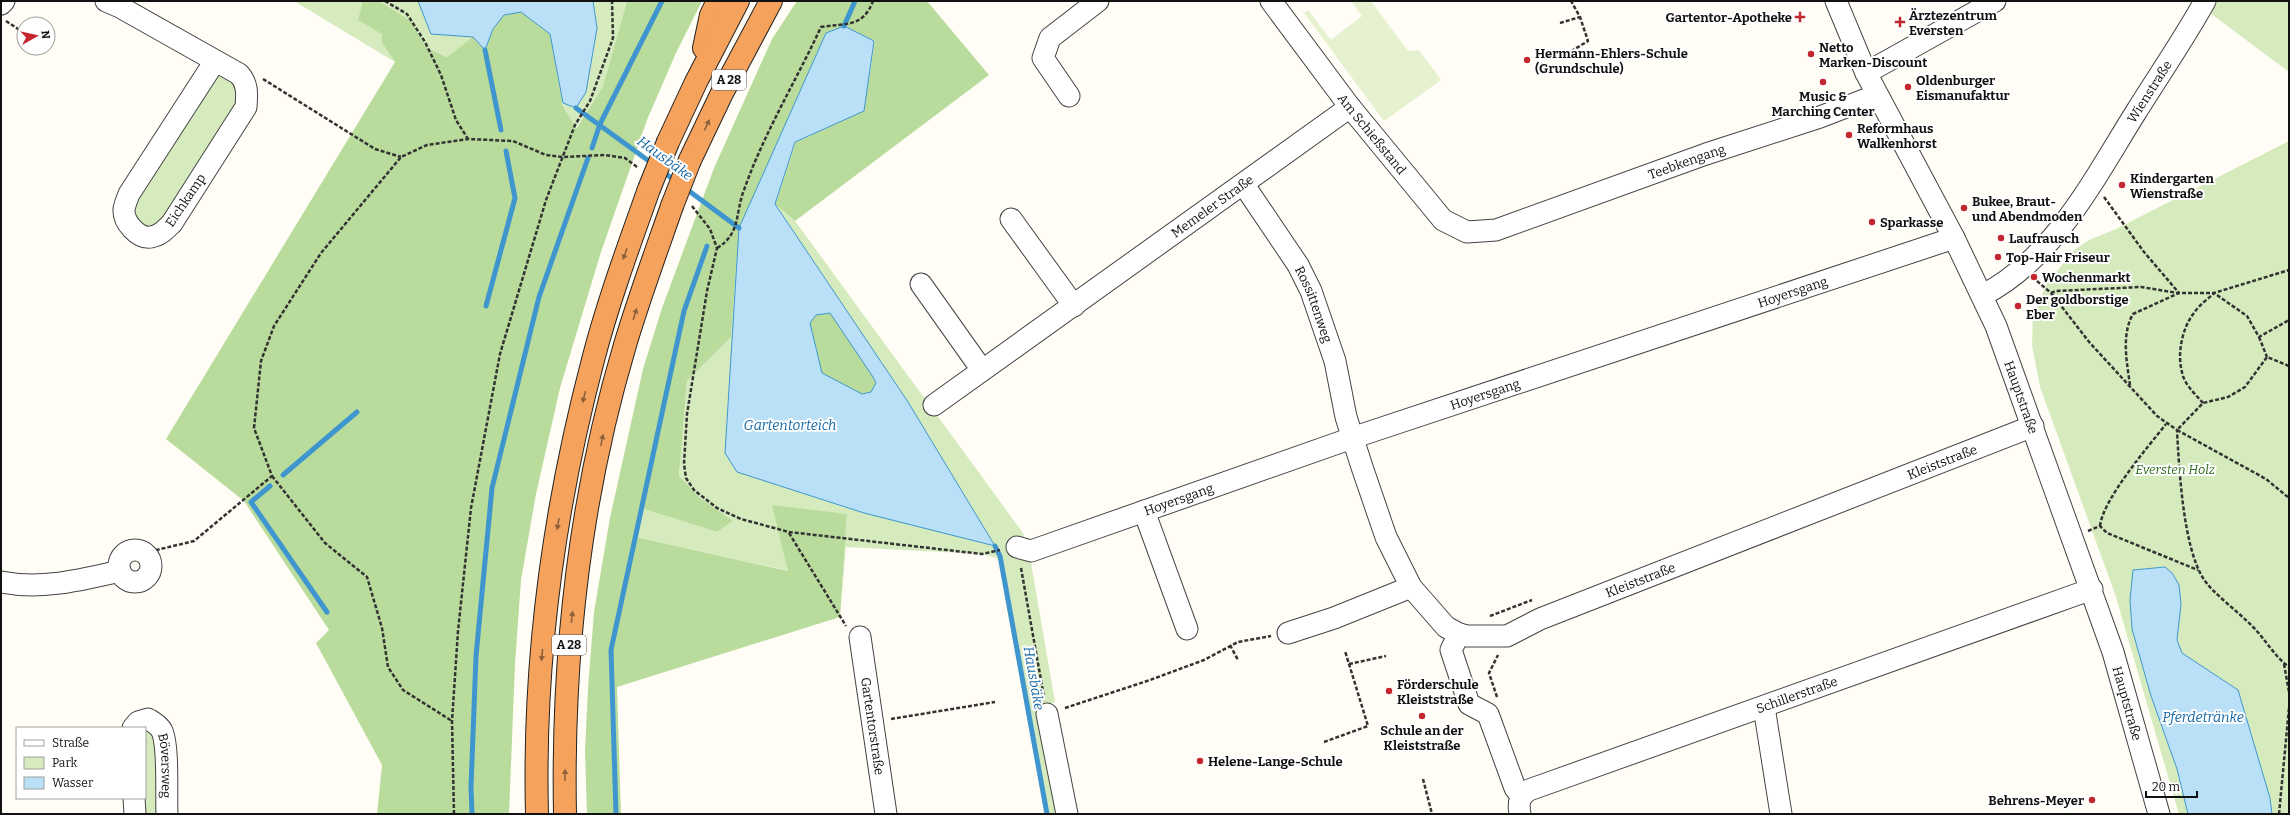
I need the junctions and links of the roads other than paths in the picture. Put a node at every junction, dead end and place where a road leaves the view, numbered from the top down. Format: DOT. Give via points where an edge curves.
graph roads {
  1 [pos="4,1"];
  2 [pos="106,1"];
  3 [pos="718,1"];
  4 [pos="738,1"];
  5 [pos="770,1"];
  6 [pos="1098,1"];
  7 [pos="1271,1"];
  8 [pos="1836,1"];
  9 [pos="1995,1"];
  10 [pos="2205,1"];
  11 [pos="1,4"];
  12 [pos="215,62"];
  13 [pos="1866,73"];
  14 [pos="696,82"];
  15 [pos="1877,95"];
  16 [pos="1069,96"];
  17 [pos="1350,107"];
  18 [pos="1244,185"];
  19 [pos="1011,219"];
  20 [pos="1496,230"];
  21 [pos="1954,238"];
  22 [pos="921,284"];
  23 [pos="1983,295"];
  24 [pos="1074,306"];
  25 [pos="982,370"];
  26 [pos="934,405"];
  27 [pos="2033,426"];
  28 [pos="1352,438"];
  29 [pos="1144,511"];
  30 [pos="1017,547"];
  31 [pos="144,553"];
  32 [pos="1,582"];
  33 [pos="1411,586"];
  34 [pos="2092,589"];
  35 [pos="1187,629"];
  36 [pos="1288,633"];
  37 [pos="1458,634"];
  38 [pos="860,638"];
  39 [pos="1764,707"];
  40 [pos="1047,714"];
  41 [pos="134,727"];
  42 [pos="134,799"];
  43 [pos="1521,805"];
  44 [pos="135,814"];
  45 [pos="167,814"];
  46 [pos="537,814"];
  47 [pos="565,814"];
  48 [pos="886,814"];
  49 [pos="1067,814"];
  50 [pos="1780,814"];
  51 [pos="2158,814"];
  1 -- 11 [label="street"];
  2 -- 12 [label="street"];
  3 -- 14 [label="highway" via="712,15"];
  4 -- 14 [label="highway, A 28"];
  47 -- 5 [label="highway, A 28, one-way, bridge" via="566,702 570,632 593,486 625,346 690,160"];
  6 -- 16 [label="street" via="1050,38 1043,58"];
  7 -- 17 [label="street, Am Schießstand"];
  8 -- 13 [label="street, Hauptstraße"];
  9 -- 13 [label="street"];
  10 -- 23 [label="street, Wienstraße" via="2064,223 2023,268 1999,287"];
  12 -- 12 [label="street, Eichkamp" via="239,74 245,81 246,107 172,223 162,233 150,237 140,235 128,223 124,210 129,194"];
  13 -- 15 [label="street, Hauptstraße"];
  14 -- 46 [label="highway, A 28, one-way, bridge" via="668,142 620,266 593,359 567,474 545,617 538,705"];
  15 -- 20 [label="street, Teebkengang"];
  15 -- 21 [label="street, Hauptstraße"];
  17 -- 18 [label="street, Memeler Straße"];
  17 -- 20 [label="street, Am Schießstand" via="1443,220 1467,232"];
  18 -- 24 [label="street, Memeler Straße"];
  18 -- 28 [label="street, Rossittenweg" via="1298,265 1311,291 1335,361"];
  19 -- 24 [label="street"];
  21 -- 23 [label="street, Hauptstraße"];
  21 -- 28 [label="street, Hoyersgang"];
  22 -- 25 [label="street"];
  23 -- 27 [label="street, Hauptstraße"];
  24 -- 25 [label="street, Memeler Straße"];
  25 -- 26 [label="street, Memeler Straße"];
  27 -- 34 [label="street, Hauptstraße"];
  27 -- 37 [label="street, Kleiststraße" via="1540,619 1507,636"];
  28 -- 29 [label="street, Hoyersgang"];
  28 -- 33 [label="street" via="1386,537"];
  29 -- 30 [label="street, Hoyersgang" via="1031,551"];
  29 -- 35 [label="street"];
  31 -- 32 [label="street" via="135,550 126,552 120,561 120,571 60,585"];
  33 -- 36 [label="street" via="1334,618"];
  33 -- 37 [label="street" via="1446,627"];
  34 -- 39 [label="street, Schillerstraße"];
  34 -- 51 [label="street, Hauptstraße" via="2113,652"];
  37 -- 43 [label="street" via="1451,650 1469,704 1488,714"];
  38 -- 48 [label="street, Gartentorstraße"];
  39 -- 43 [label="street, Schillerstraße" via="1529,790"];
  39 -- 50 [label="street"];
  40 -- 49 [label="street"];
  41 -- 45 [label="street, Böversweg" via="138,722 148,719 162,730"];
  42 -- 44 [label="street"];
}
